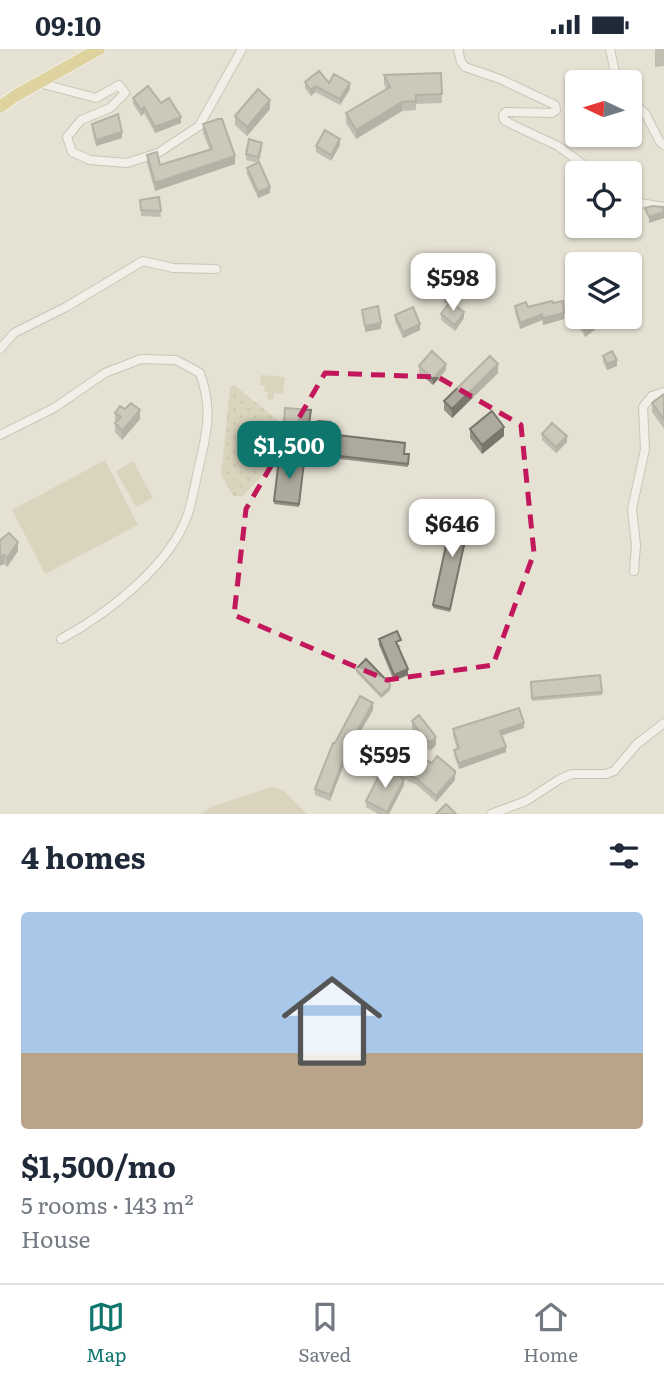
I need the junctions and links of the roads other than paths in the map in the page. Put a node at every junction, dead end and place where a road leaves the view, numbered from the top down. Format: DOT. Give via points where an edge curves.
graph roads {
  1 [pos="99,49"];
  2 [pos="242,49"];
  3 [pos="458,49"];
  4 [pos="610,49"];
  5 [pos="614,70"];
  6 [pos="39,83"];
  7 [pos="0,107"];
  8 [pos="642,111"];
  9 [pos="664,145"];
  10 [pos="579,161"];
  11 [pos="642,204"];
  12 [pos="664,208"];
  13 [pos="216,269"];
  14 [pos="0,349"];
  15 [pos="664,392"];
  16 [pos="0,435"];
  17 [pos="634,571"];
  18 [pos="61,639"];
  19 [pos="664,723"];
  20 [pos="491,814"];
  1 -- 6 [label="highway"];
  2 -- 6 [label="street" via="199,126 158,153 127,163 90,160 72,152 67,137 81,120 110,108 125,93 119,85 96,98"];
  3 -- 10 [label="street" via="465,67 555,105 552,113 503,115"];
  4 -- 5 [label="street"];
  6 -- 7 [label="highway"];
  8 -- 9 [label="street"];
  11 -- 12 [label="street"];
  13 -- 14 [label="street" via="173,268 144,261 13,333"];
  15 -- 17 [label="street" via="652,396 643,407 645,449 632,509"];
  16 -- 18 [label="street" via="54,408 105,373 141,359 176,359 200,373 208,394 208,430 187,516 168,550 137,586"];
  19 -- 20 [label="street" via="637,744 614,771 572,773 526,801"];
}
